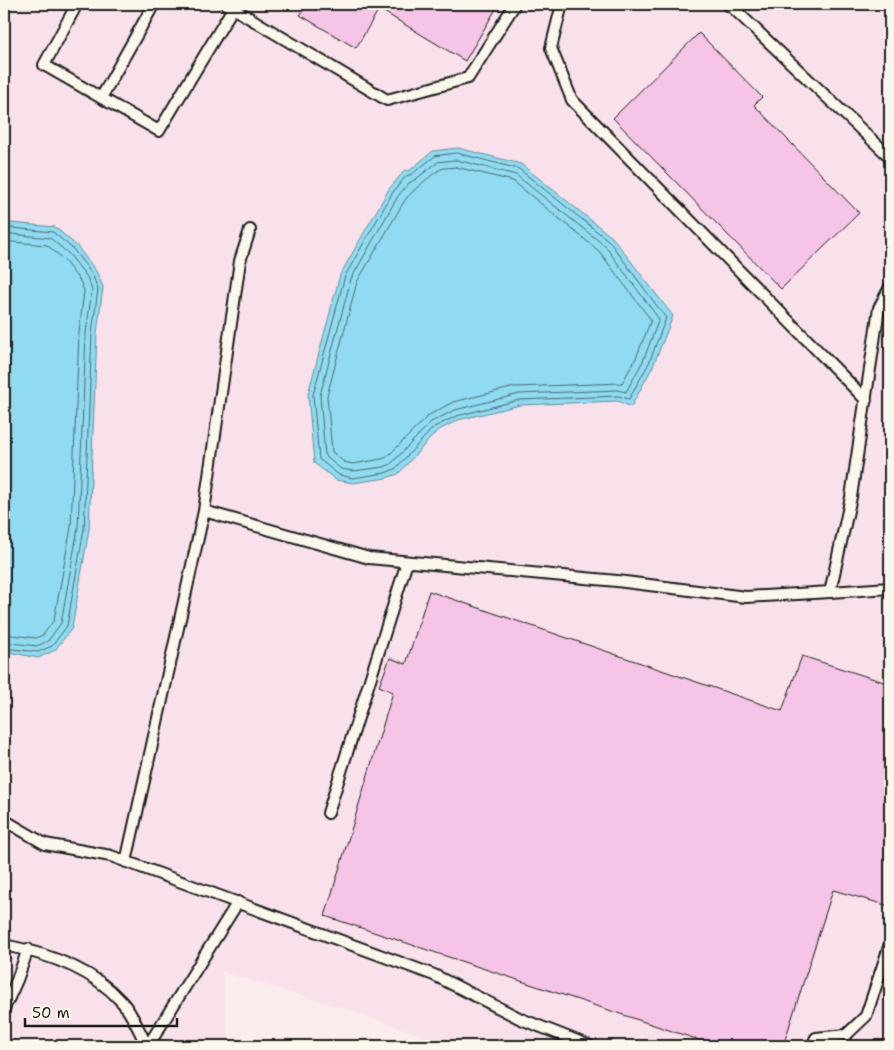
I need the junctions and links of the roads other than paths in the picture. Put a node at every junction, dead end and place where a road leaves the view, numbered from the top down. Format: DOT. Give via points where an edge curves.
graph roads {
  1 [pos="78,4"];
  2 [pos="154,4"];
  3 [pos="515,4"];
  4 [pos="565,4"];
  5 [pos="726,4"];
  6 [pos="230,6"];
  7 [pos="101,98"];
  8 [pos="890,157"];
  9 [pos="250,230"];
  10 [pos="890,287"];
  11 [pos="866,400"];
  12 [pos="204,511"];
  13 [pos="407,562"];
  14 [pos="890,588"];
  15 [pos="830,592"];
  16 [pos="328,813"];
  17 [pos="4,820"];
  18 [pos="126,862"];
  19 [pos="238,902"];
  20 [pos="890,944"];
  21 [pos="4,945"];
  22 [pos="28,950"];
  23 [pos="4,1009"];
  24 [pos="148,1046"];
  25 [pos="590,1046"];
  26 [pos="812,1046"];
  1 -- 7 [label="lane" via="44,65"];
  2 -- 7 [label="lane"];
  3 -- 6 [label="lane" via="468,78 387,100"];
  4 -- 11 [label="lane" via="561,8 551,48 572,100"];
  5 -- 8 [label="lane"];
  6 -- 7 [label="lane" via="159,131"];
  9 -- 12 [label="lane" via="240,261"];
  10 -- 11 [label="lane" via="879,308"];
  11 -- 15 [label="lane" via="851,497"];
  12 -- 13 [label="lane" via="369,558"];
  12 -- 18 [label="lane"];
  13 -- 15 [label="lane" via="617,581 746,597"];
  13 -- 16 [label="lane"];
  14 -- 15 [label="lane"];
  17 -- 18 [label="lane" via="45,844 111,856"];
  18 -- 19 [label="lane"];
  19 -- 24 [label="lane"];
  19 -- 25 [label="lane" via="434,975 521,1019"];
  20 -- 26 [label="lane" via="866,1016 846,1035 816,1038"];
  21 -- 22 [label="lane"];
  22 -- 23 [label="lane"];
  22 -- 24 [label="lane" via="61,961 98,980 121,1001"];
}
